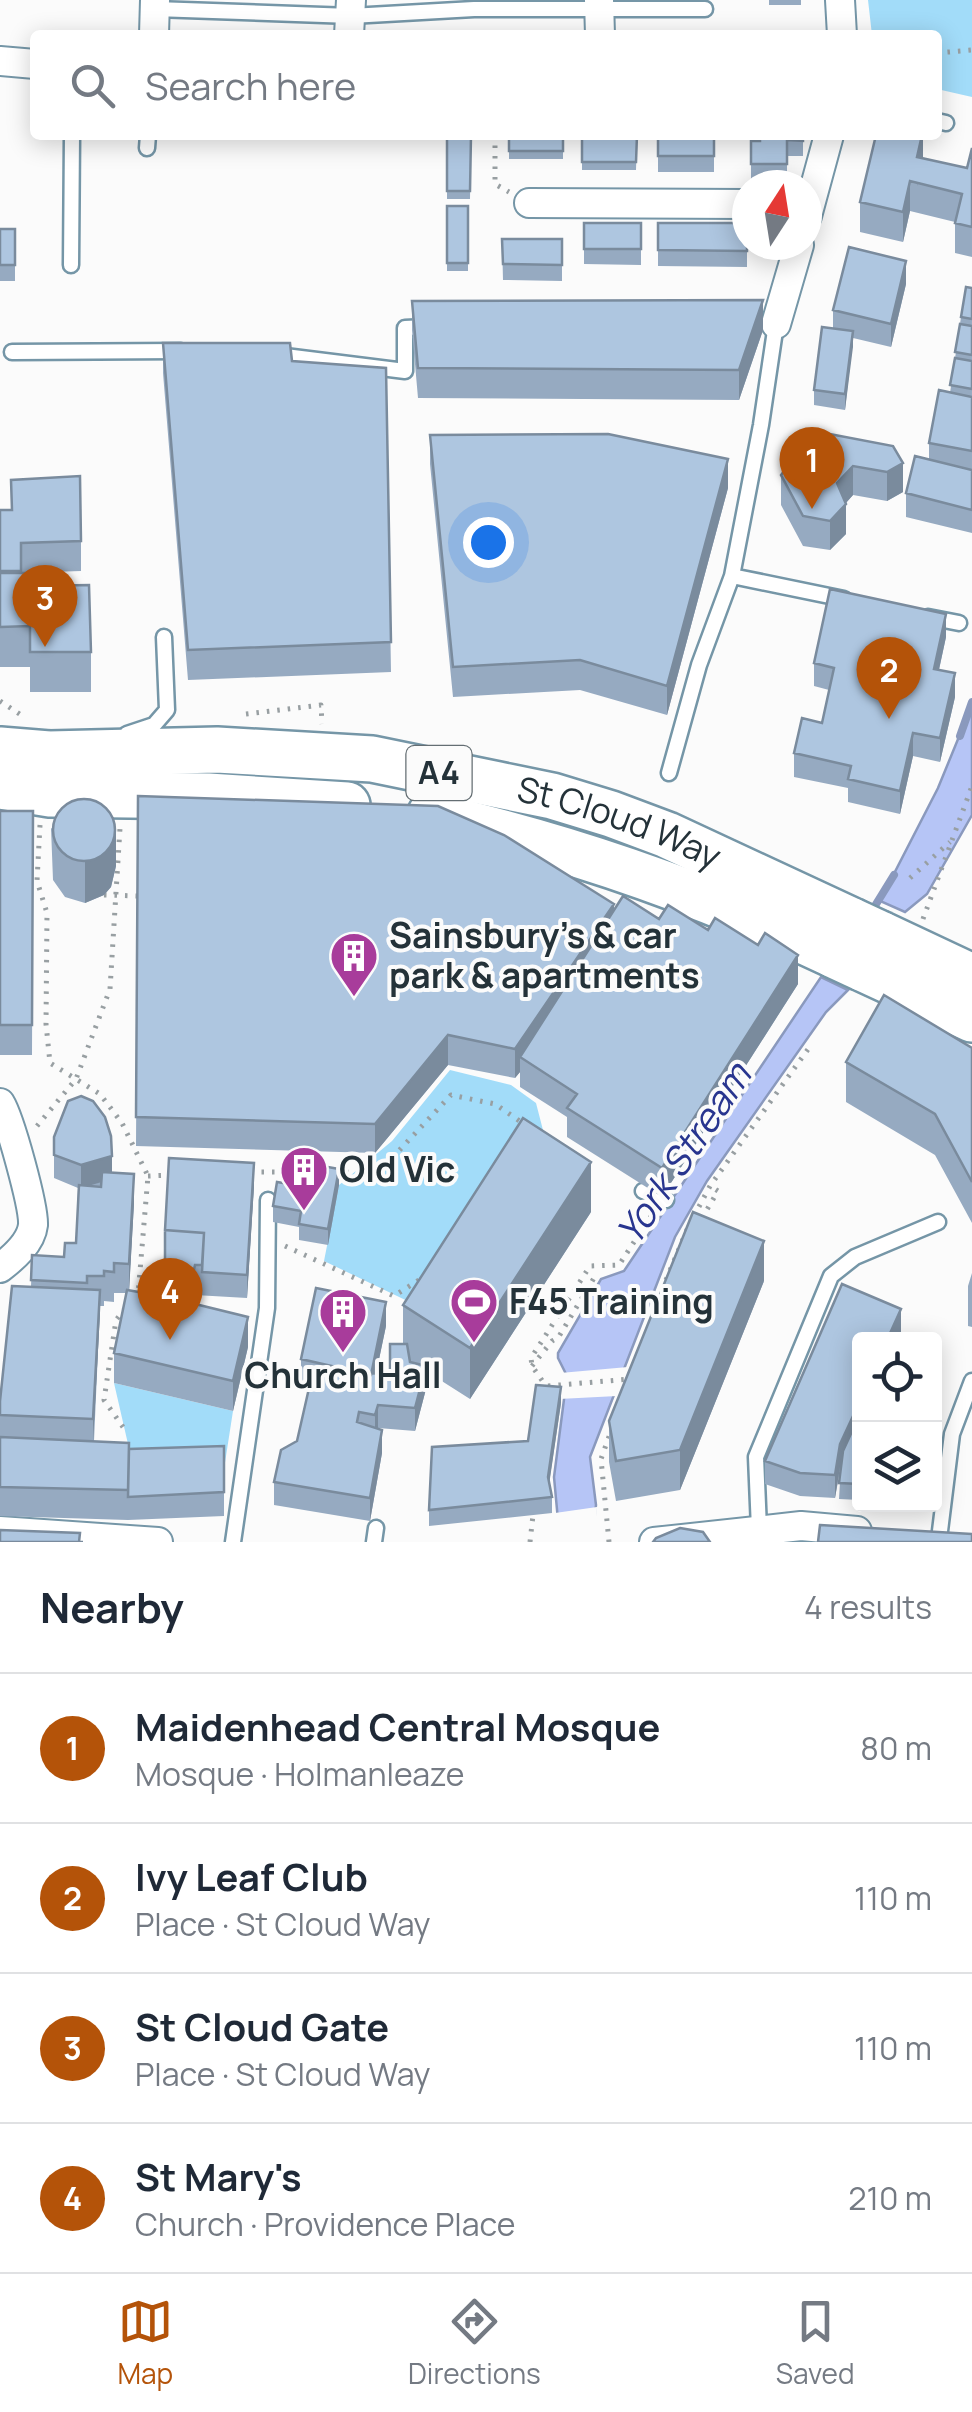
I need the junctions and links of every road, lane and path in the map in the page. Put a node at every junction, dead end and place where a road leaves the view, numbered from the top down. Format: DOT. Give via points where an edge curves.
graph roads {
  1 [pos="840,0"];
  2 [pos="706,9"];
  3 [pos="155,15"];
  4 [pos="600,15"];
  5 [pos="351,17"];
  6 [pos="842,30"];
  7 [pos="972,50"];
  8 [pos="942,53"];
  9 [pos="0,61"];
  10 [pos="30,64"];
  11 [pos="72,140"];
  12 [pos="495,140"];
  13 [pos="828,140"];
  14 [pos="819,170"];
  15 [pos="529,203"];
  16 [pos="732,204"];
  17 [pos="793,260"];
  18 [pos="71,265"];
  19 [pos="767,324"];
  20 [pos="443,327"];
  21 [pos="200,351"];
  22 [pos="12,352"];
  23 [pos="256,353"];
  24 [pos="732,576"];
  25 [pos="864,604"];
  26 [pos="921,616"];
  27 [pos="959,624"];
  28 [pos="164,637"];
  29 [pos="321,706"];
  30 [pos="244,714"];
  31 [pos="0,750"];
  32 [pos="49,754"];
  33 [pos="670,772"];
  34 [pos="0,786"];
  35 [pos="972,786"];
  36 [pos="122,794"];
  37 [pos="40,823"];
  38 [pos="952,840"];
  39 [pos="109,859"];
  40 [pos="910,878"];
  41 [pos="116,889"];
  42 [pos="92,896"];
  43 [pos="139,896"];
  44 [pos="869,942"];
  45 [pos="972,977"];
  46 [pos="972,1019"];
  47 [pos="810,1045"];
  48 [pos="76,1079"];
  49 [pos="0,1103"];
  50 [pos="522,1123"];
  51 [pos="536,1132"];
  52 [pos="515,1138"];
  53 [pos="18,1149"];
  54 [pos="239,1172"];
  55 [pos="184,1175"];
  56 [pos="148,1176"];
  57 [pos="710,1186"];
  58 [pos="643,1190"];
  59 [pos="662,1198"];
  60 [pos="268,1200"];
  61 [pos="702,1218"];
  62 [pos="938,1222"];
  63 [pos="267,1238"];
  64 [pos="0,1268"];
  65 [pos="426,1276"];
  66 [pos="594,1278"];
  67 [pos="663,1288"];
  68 [pos="532,1366"];
  69 [pos="634,1370"];
  70 [pos="642,1378"];
  71 [pos="627,1380"];
  72 [pos="972,1381"];
  73 [pos="548,1386"];
  74 [pos="625,1395"];
  75 [pos="548,1402"];
  76 [pos="124,1426"];
  77 [pos="613,1427"];
  78 [pos="533,1515"];
  79 [pos="0,1531"];
  80 [pos="880,1533"];
  81 [pos="746,1534"];
  82 [pos="941,1539"];
  83 [pos="158,1542"];
  84 [pos="233,1542"];
  85 [pos="530,1542"];
  86 [pos="609,1542"];
  87 [pos="654,1542"];
  1 -- 6 [label="street"];
  2 -- 4 [label="lane"];
  3 -- 5 [label="lane"];
  4 -- 5 [label="lane" via="578,8"];
  7 -- 8 [label="path"];
  9 -- 10 [label="street"];
  11 -- 18 [label="lane"];
  12 -- 15 [label="path" via="495,184"];
  13 -- 14 [label="street"];
  15 -- 16 [label="street"];
  17 -- 19 [label="street"];
  19 -- 24 [label="lane" via="761,426"];
  20 -- 23 [label="lane" via="405,328 404,371"];
  21 -- 22 [label="lane"];
  24 -- 25 [label="lane"];
  24 -- 33 [label="lane"];
  26 -- 27 [label="lane"];
  28 -- 32 [label="lane" via="164,718"];
  29 -- 30 [label="path"];
  31 -- 32 [label="main road, St Cloud Way / A4"];
  32 -- 44 [label="main road, St Cloud Way / A4" via="217,750 372,759 552,796 667,834"];
  34 -- 36 [label="main road, St Cloud Way / A4"];
  35 -- 38 [label="path"];
  36 -- 41 [label="path"];
  36 -- 44 [label="main road, St Cloud Way / A4" via="402,808 517,834 785,932"];
  37 -- 48 [label="path" via="50,1063"];
  38 -- 40 [label="path"];
  38 -- 44 [label="path"];
  39 -- 41 [label="path"];
  41 -- 48 [label="path" via="110,989"];
  42 -- 43 [label="path, bridge"];
  44 -- 45 [label="main road, St Cloud Way / A4"];
  44 -- 46 [label="main road, St Cloud Way / A4"];
  47 -- 57 [label="path"];
  48 -- 53 [label="path"];
  48 -- 56 [label="path" via="100,1094 122,1123"];
  49 -- 53 [label="street"];
  50 -- 51 [label="path"];
  50 -- 52 [label="path"];
  50 -- 54 [label="path" via="495,1104 451,1095 378,1173"];
  53 -- 64 [label="street" via="33,1226 20,1252"];
  55 -- 56 [label="path"];
  56 -- 76 [label="path" via="141,1292 116,1320 104,1400"];
  57 -- 61 [label="path" via="718,1191"];
  57 -- 67 [label="path"];
  58 -- 59 [label="lane"];
  59 -- 68 [label="path" via="619,1265 590,1266 530,1358"];
  60 -- 63 [label="lane"];
  62 -- 81 [label="lane" via="854,1257 831,1276 756,1458"];
  63 -- 65 [label="path" via="394,1296"];
  63 -- 84 [label="lane" via="260,1371"];
  66 -- 68 [label="path" via="558,1338"];
  68 -- 73 [label="path"];
  69 -- 71 [label="path"];
  70 -- 71 [label="path"];
  71 -- 73 [label="path"];
  71 -- 74 [label="path"];
  72 -- 82 [label="lane" via="952,1434"];
  73 -- 75 [label="path"];
  77 -- 86 [label="path" via="601,1459"];
  78 -- 85 [label="path"];
  79 -- 83 [label="street"];
  80 -- 81 [label="street" via="801,1526"];
  81 -- 87 [label="street"];
}
